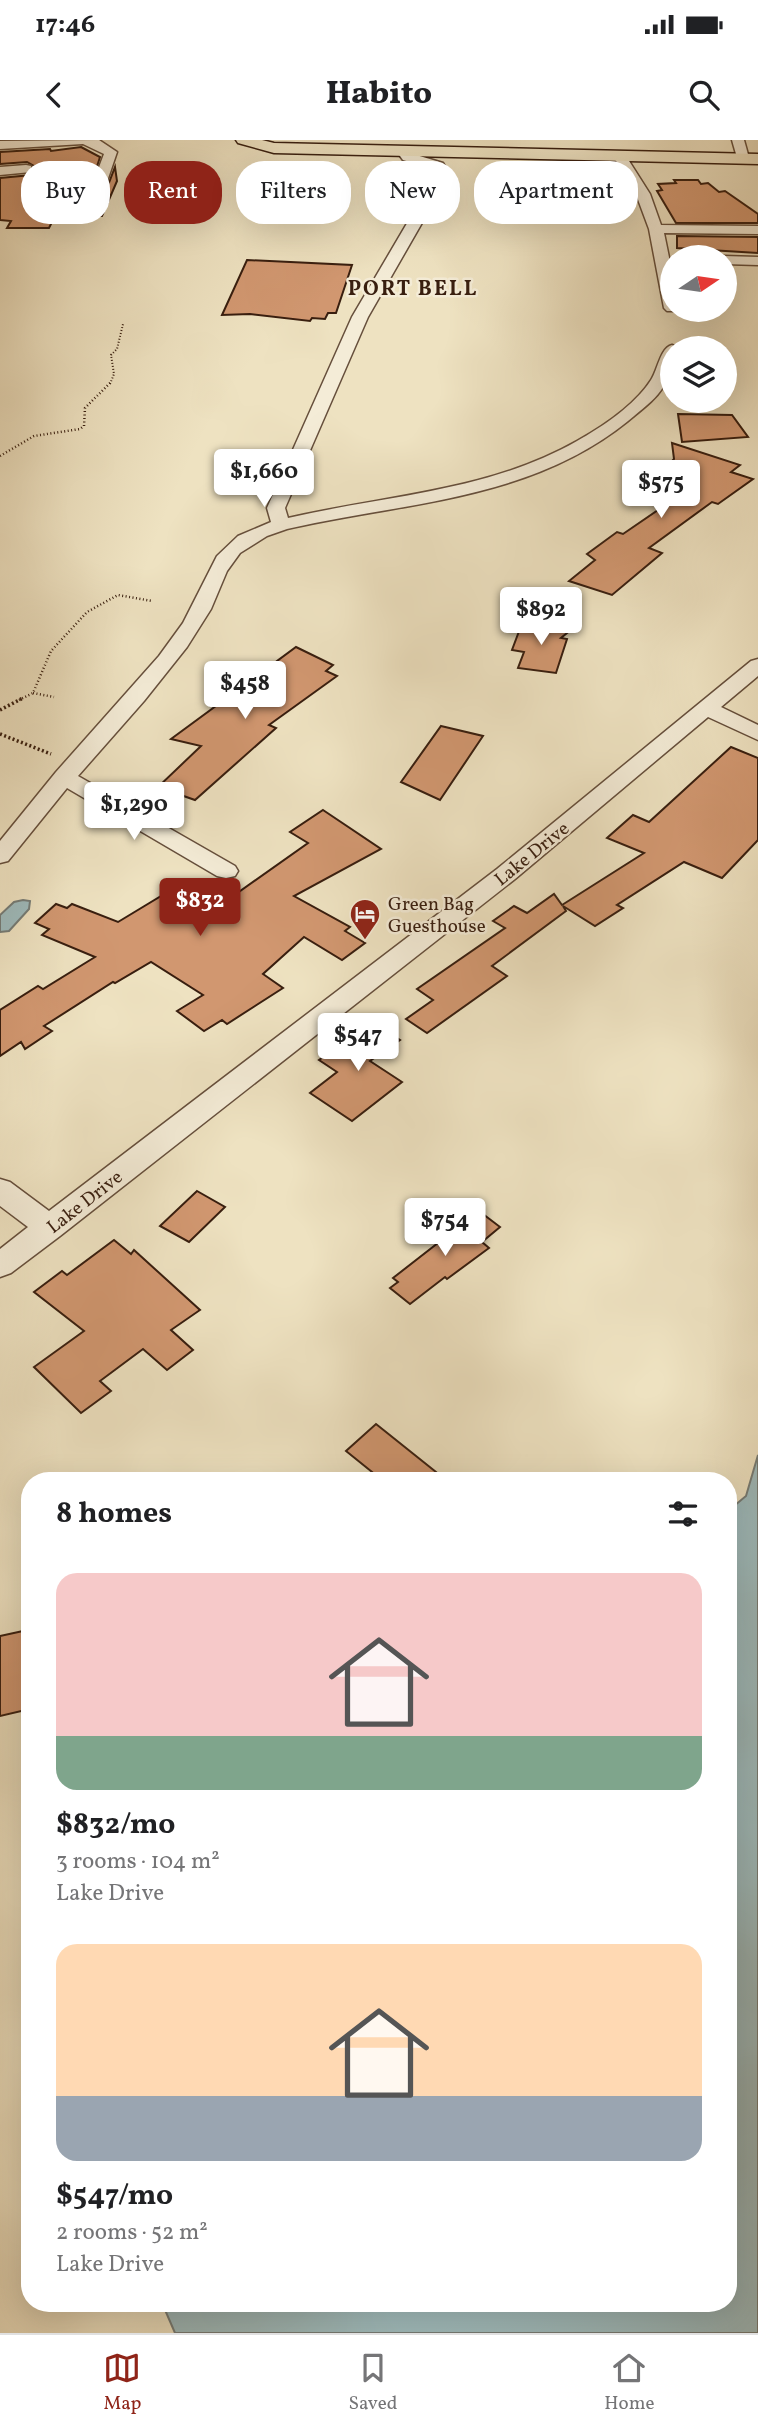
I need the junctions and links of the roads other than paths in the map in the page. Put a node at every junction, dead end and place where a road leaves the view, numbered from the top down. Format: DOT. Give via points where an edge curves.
graph roads {
  1 [pos="244,140"];
  2 [pos="738,140"];
  3 [pos="89,141"];
  4 [pos="0,145"];
  5 [pos="403,152"];
  6 [pos="619,156"];
  7 [pos="750,159"];
  8 [pos="108,161"];
  9 [pos="21,169"];
  10 [pos="0,171"];
  11 [pos="656,229"];
  12 [pos="758,230"];
  13 [pos="662,245"];
  14 [pos="737,260"];
  15 [pos="758,261"];
  16 [pos="673,331"];
  17 [pos="281,525"];
  18 [pos="758,665"];
  19 [pos="707,708"];
  20 [pos="758,733"];
  21 [pos="70,770"];
  22 [pos="0,856"];
  23 [pos="226,871"];
  24 [pos="0,1190"];
  25 [pos="50,1228"];
  26 [pos="0,1265"];
  1 -- 5 [label="main road" via="274,148"];
  2 -- 7 [label="street"];
  3 -- 4 [label="street"];
  3 -- 8 [label="street" via="111,152"];
  5 -- 6 [label="main road"];
  5 -- 17 [label="street" via="438,166 443,174 360,317 276,508"];
  6 -- 7 [label="main road"];
  6 -- 11 [label="street" via="643,194"];
  9 -- 10 [label="street"];
  11 -- 12 [label="street"];
  11 -- 13 [label="street"];
  14 -- 15 [label="street"];
  16 -- 17 [label="street" via="666,369 656,389 593,439 546,466 446,496"];
  17 -- 21 [label="street" via="243,540 223,559 192,623 128,707"];
  18 -- 19 [label="street, Lake Drive"];
  19 -- 20 [label="street"];
  19 -- 25 [label="street, Lake Drive" via="506,874"];
  21 -- 22 [label="street"];
  21 -- 23 [label="street"];
  24 -- 25 [label="street"];
  25 -- 26 [label="street, Lake Drive"];
}
